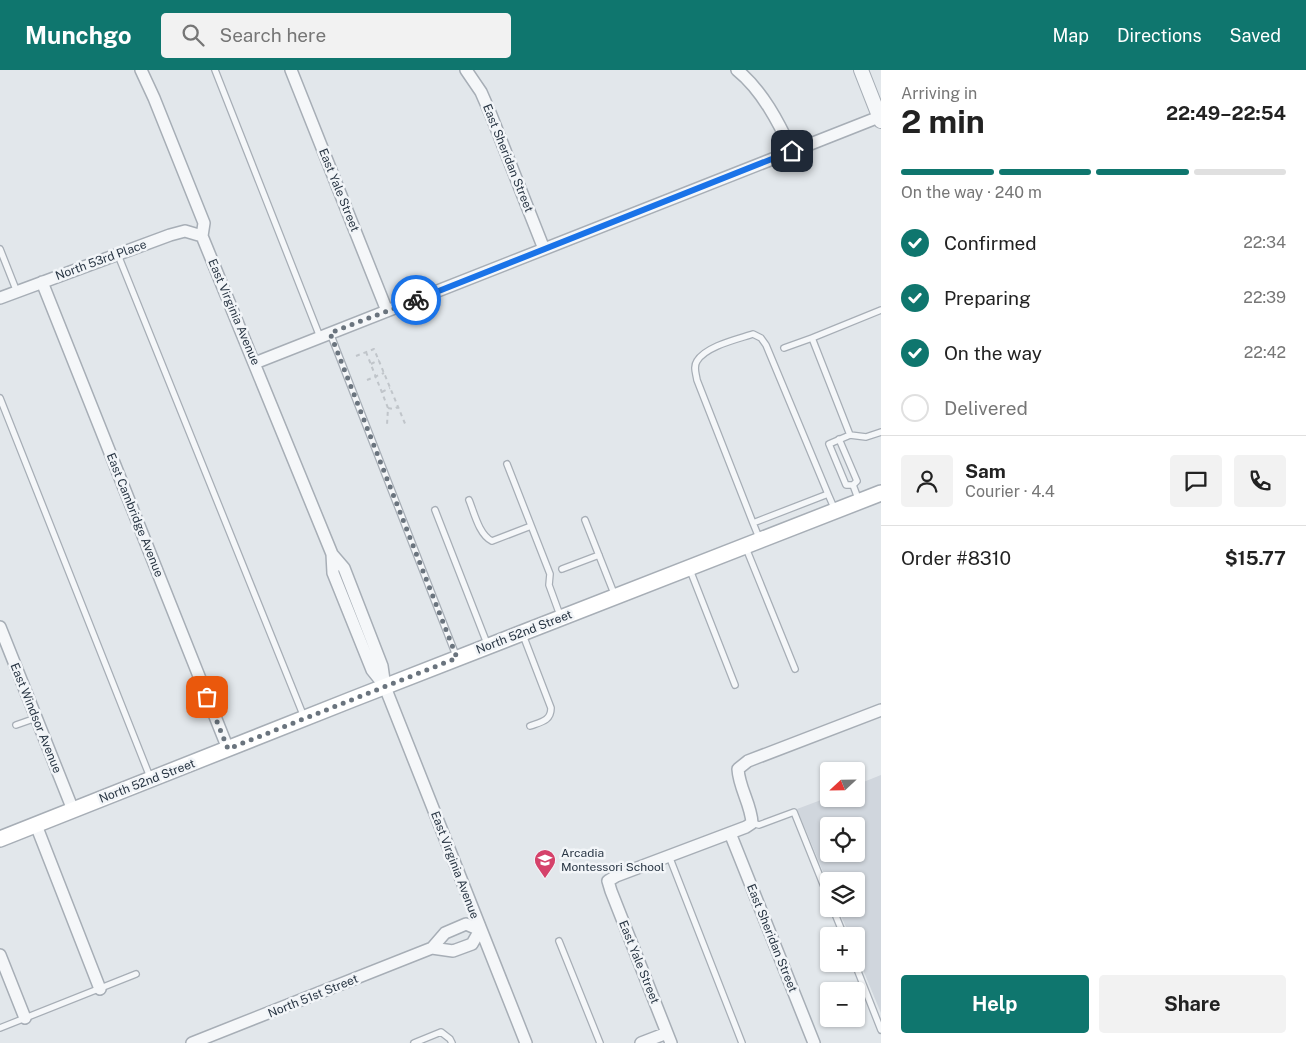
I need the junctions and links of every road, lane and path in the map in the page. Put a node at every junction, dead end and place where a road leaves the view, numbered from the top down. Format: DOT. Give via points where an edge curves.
graph roads {
  1 [pos="142,70"];
  2 [pos="215,70"];
  3 [pos="291,70"];
  4 [pos="466,70"];
  5 [pos="737,70"];
  6 [pos="861,70"];
  7 [pos="880,119"];
  8 [pos="792,151"];
  9 [pos="202,236"];
  10 [pos="0,249"];
  11 [pos="544,249"];
  12 [pos="118,255"];
  13 [pos="42,282"];
  14 [pos="17,292"];
  15 [pos="0,298"];
  16 [pos="881,310"];
  17 [pos="387,311"];
  18 [pos="325,335"];
  19 [pos="812,338"];
  20 [pos="784,348"];
  21 [pos="366,352"];
  22 [pos="356,356"];
  23 [pos="379,360"];
  24 [pos="255,363"];
  25 [pos="371,364"];
  26 [pos="384,372"];
  27 [pos="376,376"];
  28 [pos="367,380"];
  29 [pos="390,388"];
  30 [pos="382,392"];
  31 [pos="0,398"];
  32 [pos="398,406"];
  33 [pos="388,408"];
  34 [pos="387,425"];
  35 [pos="406,426"];
  36 [pos="881,432"];
  37 [pos="850,435"];
  38 [pos="839,439"];
  39 [pos="507,464"];
  40 [pos="853,486"];
  41 [pos="828,494"];
  42 [pos="879,496"];
  43 [pos="469,500"];
  44 [pos="859,502"];
  45 [pos="435,510"];
  46 [pos="835,511"];
  47 [pos="585,520"];
  48 [pos="753,523"];
  49 [pos="532,526"];
  50 [pos="760,540"];
  51 [pos="746,546"];
  52 [pos="599,555"];
  53 [pos="689,568"];
  54 [pos="562,570"];
  55 [pos="615,596"];
  56 [pos="561,618"];
  57 [pos="1,631"];
  58 [pos="522,633"];
  59 [pos="488,646"];
  60 [pos="457,658"];
  61 [pos="795,668"];
  62 [pos="735,685"];
  63 [pos="385,687"];
  64 [pos="881,710"];
  65 [pos="36,718"];
  66 [pos="304,718"];
  67 [pos="16,725"];
  68 [pos="530,726"];
  69 [pos="228,749"];
  70 [pos="151,779"];
  71 [pos="73,810"];
  72 [pos="752,823"];
  73 [pos="36,825"];
  74 [pos="730,833"];
  75 [pos="0,839"];
  76 [pos="669,856"];
  77 [pos="820,877"];
  78 [pos="480,930"];
  79 [pos="559,941"];
  80 [pos="432,948"];
  81 [pos="0,955"];
  82 [pos="858,972"];
  83 [pos="136,974"];
  84 [pos="100,989"];
  85 [pos="25,1018"];
  86 [pos="0,1028"];
  87 [pos="881,1030"];
  88 [pos="669,1038"];
  89 [pos="192,1043"];
  90 [pos="414,1043"];
  91 [pos="452,1043"];
  92 [pos="526,1043"];
  93 [pos="600,1043"];
  94 [pos="641,1043"];
  95 [pos="742,1043"];
  96 [pos="814,1043"];
  1 -- 9 [label="street, East Virginia Avenue" via="204,223"];
  2 -- 18 [label="lane"];
  3 -- 17 [label="street, East Yale Street"];
  4 -- 11 [label="street, East Sheridan Street" via="481,92"];
  5 -- 8 [label="street" via="760,96"];
  6 -- 7 [label="street"];
  7 -- 8 [label="street"];
  8 -- 11 [label="street"];
  9 -- 12 [label="street, North 53rd Place" via="185,231"];
  9 -- 24 [label="street, East Virginia Avenue"];
  10 -- 14 [label="lane"];
  11 -- 17 [label="street"];
  12 -- 13 [label="street, North 53rd Place"];
  12 -- 66 [label="lane"];
  13 -- 14 [label="street, North 53rd Place"];
  13 -- 69 [label="street, East Cambridge Avenue"];
  14 -- 15 [label="street, North 53rd Place"];
  16 -- 19 [label="lane"];
  17 -- 18 [label="street"];
  18 -- 24 [label="street"];
  18 -- 60 [label="lane"];
  19 -- 20 [label="lane"];
  19 -- 37 [label="lane"];
  21 -- 22 [label="path"];
  21 -- 23 [label="path" via="374,349"];
  21 -- 25 [label="path"];
  23 -- 25 [label="path"];
  23 -- 26 [label="path"];
  24 -- 63 [label="street, East Virginia Avenue" via="332,554 333,573 372,670"];
  25 -- 27 [label="path"];
  26 -- 27 [label="path"];
  26 -- 29 [label="path"];
  27 -- 28 [label="path"];
  27 -- 30 [label="path"];
  29 -- 30 [label="path"];
  29 -- 32 [label="path"];
  30 -- 33 [label="path"];
  31 -- 70 [label="lane"];
  32 -- 33 [label="path"];
  32 -- 35 [label="path"];
  33 -- 34 [label="path"];
  36 -- 37 [label="lane" via="866,437"];
  37 -- 38 [label="lane"];
  38 -- 40 [label="lane" via="857,481"];
  38 -- 40 [label="lane" via="829,444 846,485"];
  39 -- 49 [label="lane"];
  40 -- 44 [label="lane"];
  41 -- 46 [label="lane"];
  41 -- 48 [label="lane"];
  41 -- 48 [label="lane" via="761,338 753,334 716,347 697,360 697,380"];
  42 -- 44 [label="main road, North 52nd Street"];
  43 -- 49 [label="lane" via="488,540"];
  44 -- 46 [label="main road, North 52nd Street"];
  45 -- 59 [label="lane"];
  46 -- 50 [label="main road, North 52nd Street"];
  47 -- 52 [label="lane"];
  48 -- 50 [label="lane"];
  49 -- 56 [label="lane" via="550,574 549,585"];
  50 -- 51 [label="main road, North 52nd Street"];
  51 -- 53 [label="main road, North 52nd Street"];
  51 -- 61 [label="lane"];
  52 -- 54 [label="lane"];
  52 -- 55 [label="lane"];
  53 -- 55 [label="main road, North 52nd Street"];
  53 -- 62 [label="lane"];
  55 -- 56 [label="main road, North 52nd Street"];
  56 -- 58 [label="main road, North 52nd Street"];
  57 -- 65 [label="street, East Windsor Avenue"];
  58 -- 59 [label="main road, North 52nd Street"];
  58 -- 68 [label="lane" via="551,708 547,720"];
  59 -- 60 [label="main road, North 52nd Street"];
  60 -- 63 [label="main road, North 52nd Street"];
  63 -- 66 [label="main road, North 52nd Street"];
  63 -- 78 [label="street, East Virginia Avenue"];
  64 -- 72 [label="street" via="748,761 738,769 752,812"];
  65 -- 67 [label="lane"];
  65 -- 71 [label="street, East Windsor Avenue"];
  66 -- 69 [label="main road, North 52nd Street"];
  69 -- 70 [label="main road, North 52nd Street"];
  70 -- 71 [label="main road, North 52nd Street"];
  71 -- 73 [label="main road, North 52nd Street"];
  72 -- 74 [label="street"];
  72 -- 77 [label="lane" via="759,825 794,812"];
  73 -- 75 [label="main road, North 52nd Street"];
  73 -- 84 [label="street"];
  74 -- 76 [label="street"];
  74 -- 96 [label="street, East Sheridan Street"];
  76 -- 88 [label="street, East Yale Street" via="608,882"];
  76 -- 95 [label="lane"];
  78 -- 80 [label="street, North 51st Street" via="472,944 453,951"];
  78 -- 80 [label="street, North 51st Street" via="466,924 444,933"];
  78 -- 92 [label="street, East Virginia Avenue"];
  79 -- 93 [label="lane"];
  80 -- 89 [label="street, North 51st Street"];
  81 -- 85 [label="street"];
  82 -- 87 [label="lane"];
  83 -- 84 [label="lane"];
  84 -- 85 [label="lane"];
  85 -- 86 [label="lane"];
  88 -- 94 [label="street"];
  90 -- 91 [label="lane" via="441,1032"];
}
